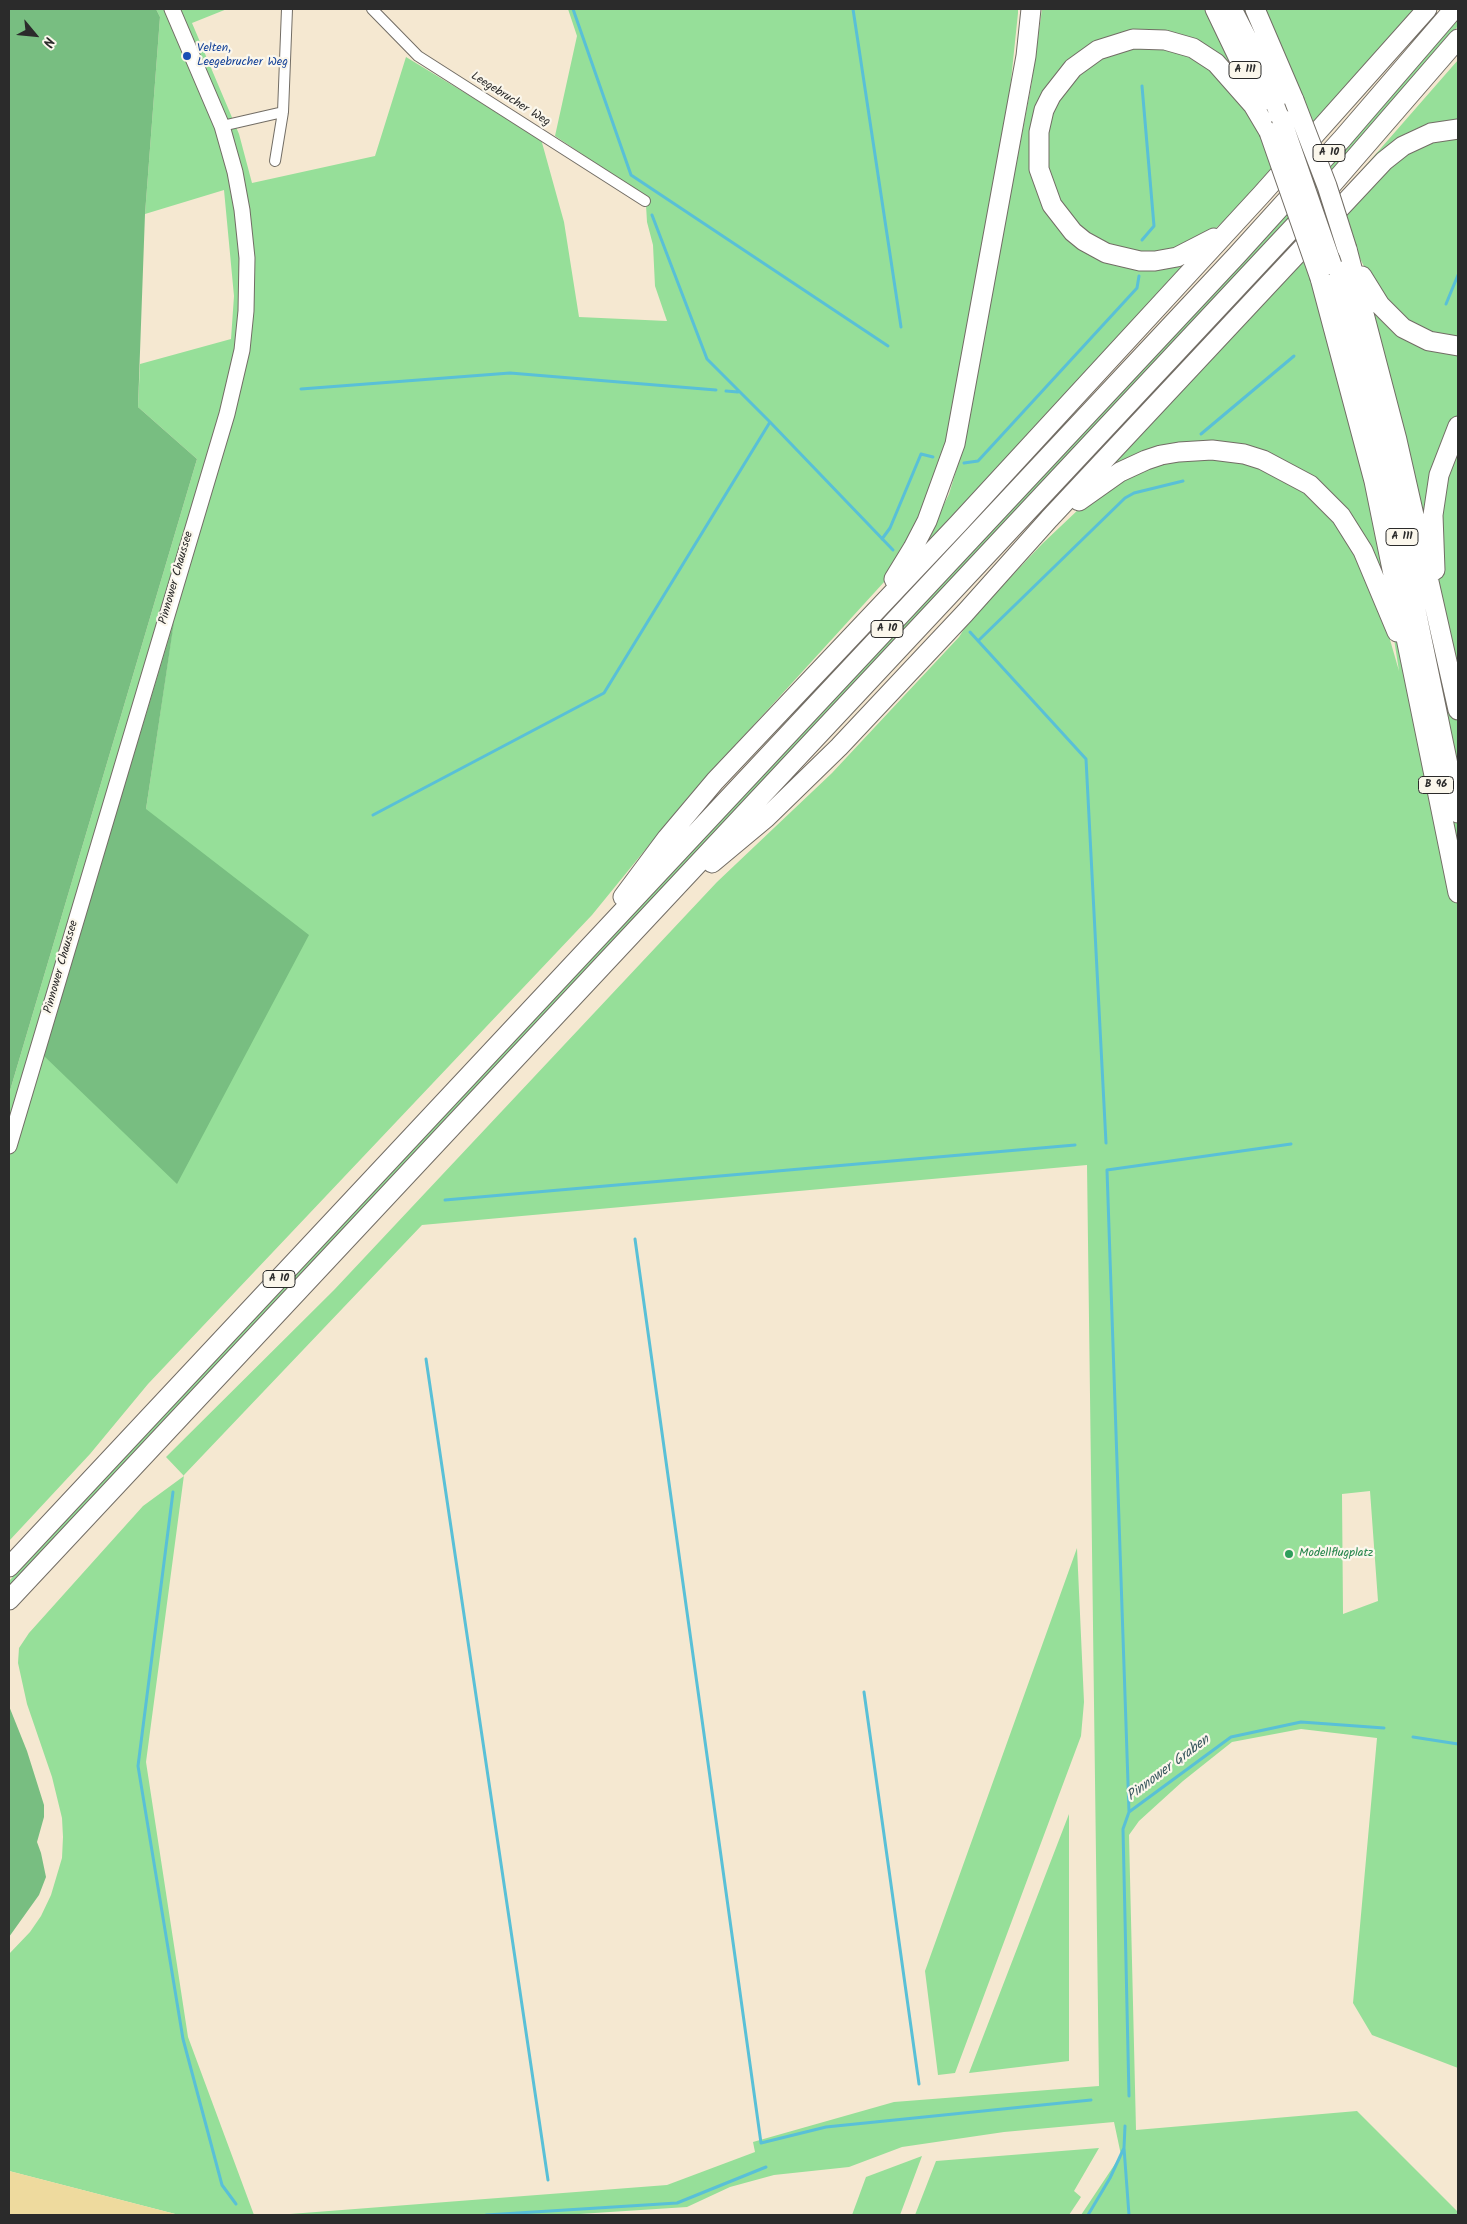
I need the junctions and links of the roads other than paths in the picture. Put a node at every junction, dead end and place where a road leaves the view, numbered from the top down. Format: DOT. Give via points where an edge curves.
graph roads {
  1 [pos="172,9"];
  2 [pos="287,9"];
  3 [pos="372,9"];
  4 [pos="1031,9"];
  5 [pos="1215,9"];
  6 [pos="1232,9"];
  7 [pos="1421,9"];
  8 [pos="1427,9"];
  9 [pos="1454,9"];
  10 [pos="1256,14"];
  11 [pos="1458,39"];
  12 [pos="1375,66"];
  13 [pos="283,112"];
  14 [pos="1275,125"];
  15 [pos="222,126"];
  16 [pos="1458,129"];
  17 [pos="275,162"];
  18 [pos="645,201"];
  19 [pos="1242,215"];
  20 [pos="1347,249"];
  21 [pos="1326,271"];
  22 [pos="1458,346"];
  23 [pos="1458,426"];
  24 [pos="986,590"];
  25 [pos="1440,633"];
  26 [pos="1414,676"];
  27 [pos="810,680"];
  28 [pos="1458,710"];
  29 [pos="1458,813"];
  30 [pos="1458,894"];
  31 [pos="660,904"];
  32 [pos="574,965"];
  33 [pos="9,1146"];
  34 [pos="9,1567"];
  35 [pos="9,1600"];
  1 -- 15 [label="main road, Pinnower Chaussee"];
  2 -- 13 [label="street"];
  3 -- 18 [label="street, Leegebrucher Weg" via="418,56"];
  4 -- 27 [label="highway" via="1025,65 952,454 927,521 905,562 876,604"];
  5 -- 14 [label="highway, A 111" via="1259,102"];
  6 -- 14 [label="highway, A 111" via="1257,58"];
  7 -- 12 [label="highway"];
  8 -- 12 [label="highway"];
  9 -- 32 [label="highway, A 10" via="1272,217"];
  10 -- 20 [label="highway, bridge" via="1294,100"];
  11 -- 31 [label="highway, A 10" via="1316,203"];
  12 -- 19 [label="highway"];
  13 -- 15 [label="street"];
  13 -- 17 [label="street"];
  14 -- 19 [label="highway" via="1216,63 1193,48 1152,39 1116,43 1085,58 1061,81 1044,110 1038,132 1038,156 1046,194 1063,222 1096,248 1140,261 1172,258 1200,246"];
  14 -- 21 [label="highway, A 111, bridge"];
  15 -- 33 [label="main road, Pinnower Chaussee" via="238,189 247,258 246,311 239,368"];
  16 -- 24 [label="highway" via="1431,133 1403,146 1384,161"];
  19 -- 27 [label="highway"];
  20 -- 22 [label="highway" via="1380,305 1396,322 1429,341"];
  20 -- 25 [label="highway" via="1395,432"];
  21 -- 26 [label="highway, A 111"];
  21 -- 29 [label="highway, A 111" via="1365,377"];
  23 -- 25 [label="highway" via="1439,475 1434,516"];
  24 -- 26 [label="highway" via="1084,498 1132,466 1161,455 1196,450 1244,454 1294,475 1320,493 1341,516 1370,565"];
  24 -- 31 [label="highway" via="790,796"];
  25 -- 28 [label="highway"];
  26 -- 30 [label="highway, B 96"];
  27 -- 32 [label="highway" via="689,811"];
  31 -- 35 [label="highway, A 10"];
  32 -- 34 [label="highway, A 10"];
}
